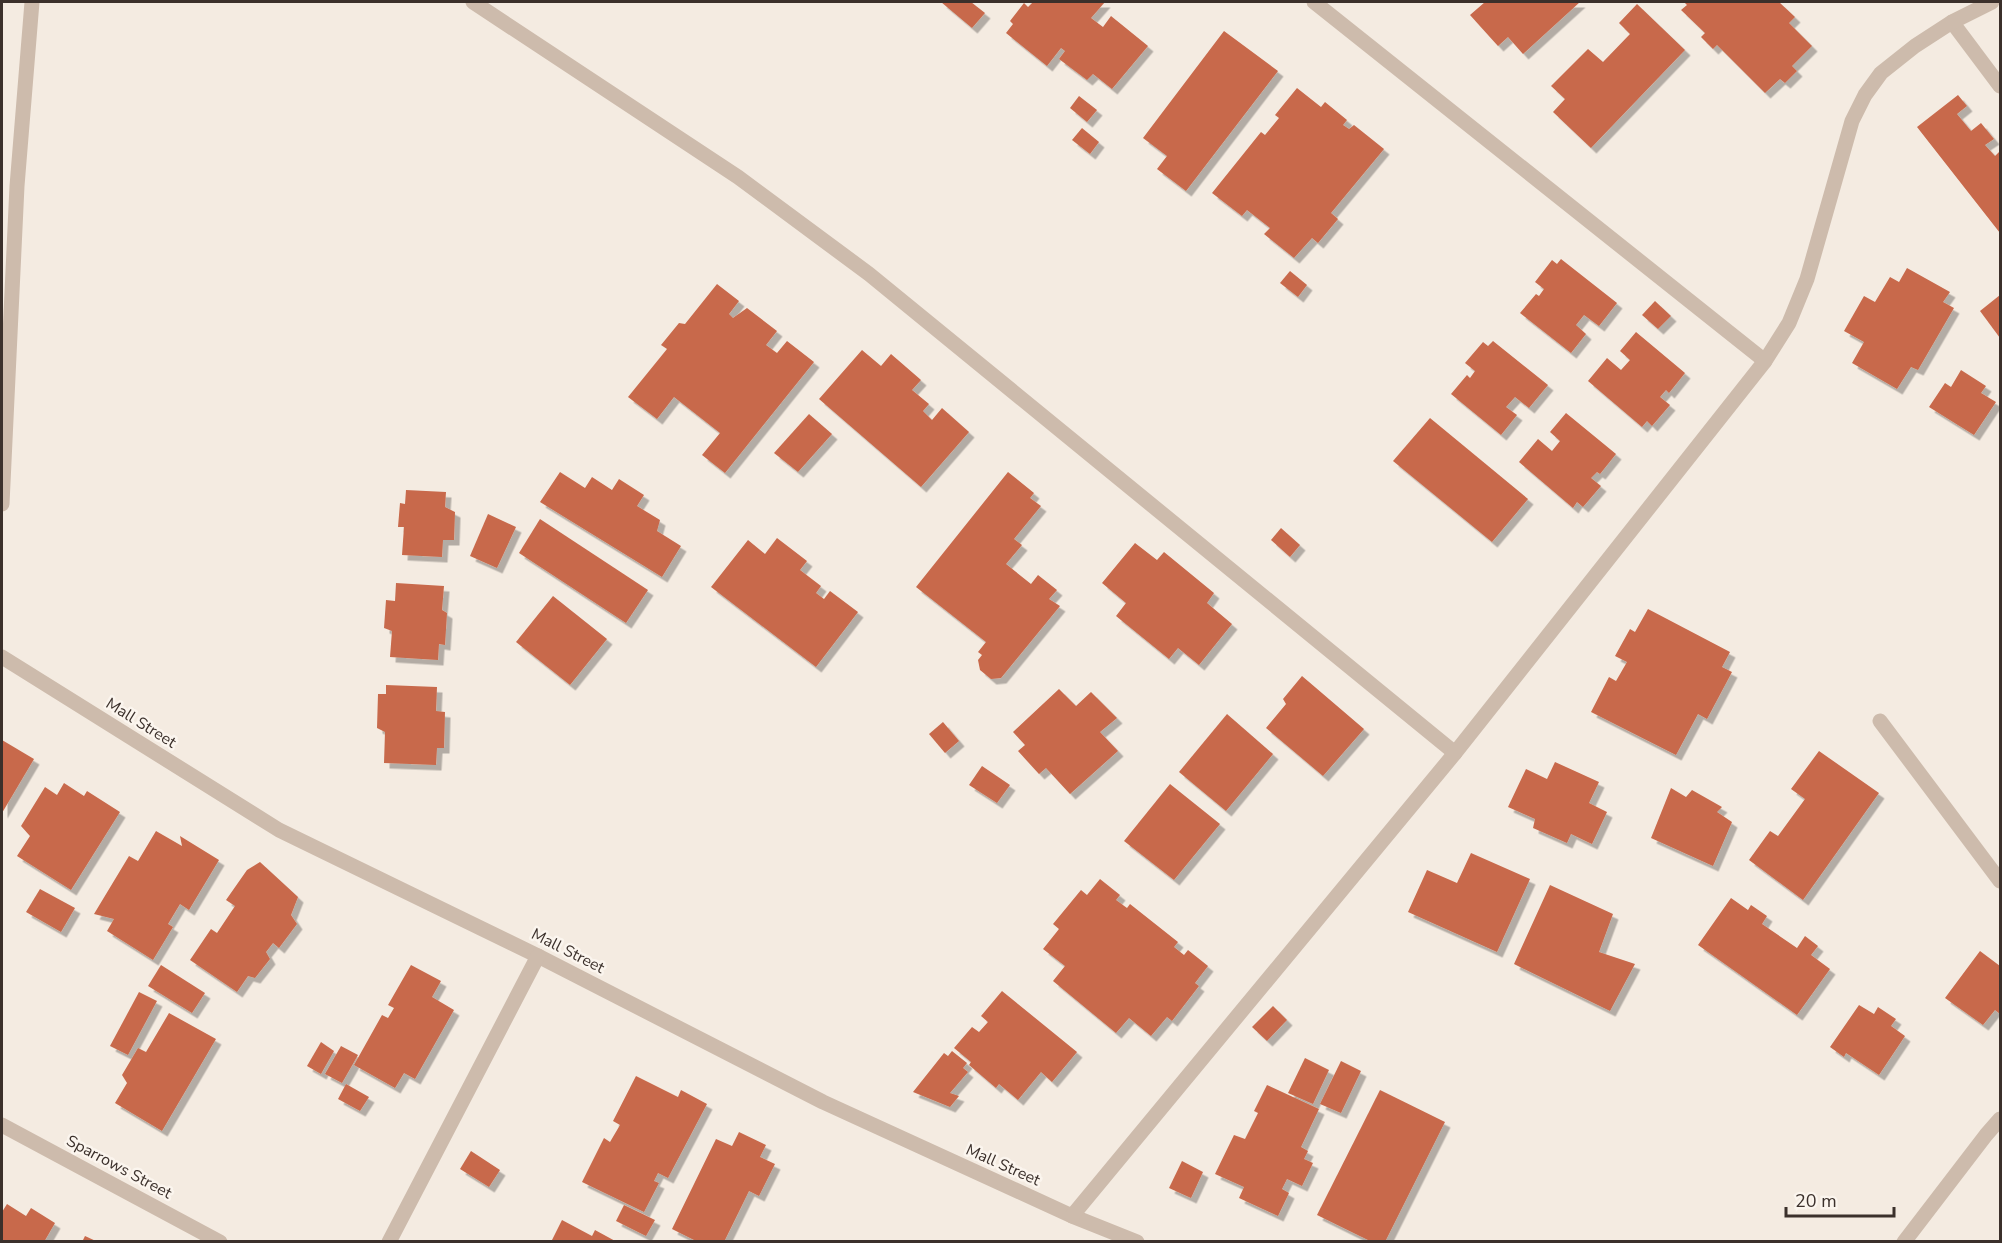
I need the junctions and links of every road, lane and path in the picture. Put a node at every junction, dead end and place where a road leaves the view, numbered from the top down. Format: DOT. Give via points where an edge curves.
graph roads {
  1 [pos="32,2"];
  2 [pos="473,2"];
  3 [pos="1314,2"];
  4 [pos="1992,2"];
  5 [pos="1952,21"];
  6 [pos="2001,86"];
  7 [pos="1765,361"];
  8 [pos="2,504"];
  9 [pos="2,657"];
  10 [pos="1880,721"];
  11 [pos="1455,753"];
  12 [pos="2001,881"];
  13 [pos="538,956"];
  14 [pos="2001,1119"];
  15 [pos="2,1125"];
  16 [pos="1072,1216"];
  17 [pos="220,1242"];
  18 [pos="389,1242"];
  19 [pos="1137,1242"];
  20 [pos="1904,1242"];
  1 -- 8 [label="street" via="16,186"];
  2 -- 11 [label="street" via="738,177 869,274"];
  3 -- 7 [label="street"];
  4 -- 5 [label="street"];
  5 -- 6 [label="street"];
  5 -- 7 [label="street" via="1881,73 1865,95 1852,121 1807,279 1789,323"];
  7 -- 11 [label="street"];
  9 -- 13 [label="street, Mall Street" via="279,830"];
  10 -- 12 [label="street"];
  11 -- 16 [label="street"];
  13 -- 16 [label="street, Mall Street" via="823,1102"];
  13 -- 18 [label="street"];
  14 -- 20 [label="street"];
  15 -- 17 [label="street, Sparrows Street"];
  16 -- 19 [label="street, Mall Street"];
}
